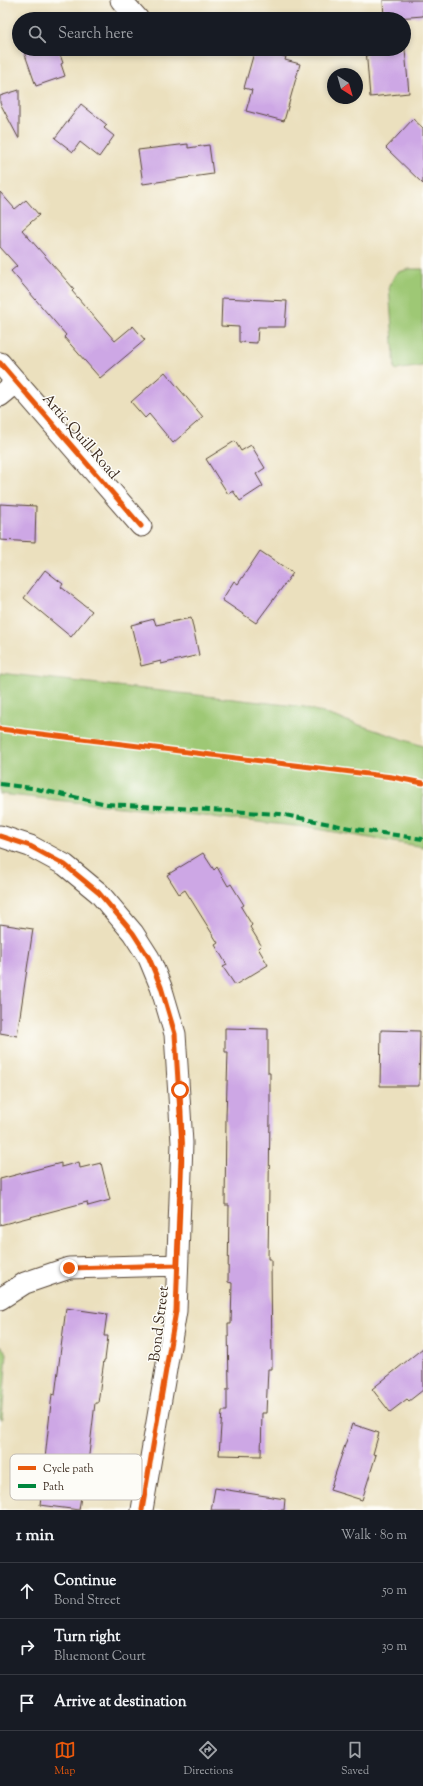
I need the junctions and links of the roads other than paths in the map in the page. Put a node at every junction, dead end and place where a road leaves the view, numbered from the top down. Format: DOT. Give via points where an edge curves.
graph roads {
  1 [pos="121,0"];
  2 [pos="132,12"];
  3 [pos="0,363"];
  4 [pos="17,382"];
  5 [pos="0,396"];
  6 [pos="141,526"];
  7 [pos="0,836"];
  8 [pos="177,1265"];
  9 [pos="0,1299"];
  10 [pos="142,1510"];
  1 -- 2 [label="street"];
  3 -- 4 [label="street, Artic Quill Road"];
  4 -- 5 [label="street"];
  4 -- 6 [label="street, Artic Quill Road"];
  7 -- 8 [label="street, Bond Street" via="30,846 65,865 99,893 133,933 149,958 158,979 175,1034 180,1090 182,1143"];
  8 -- 9 [label="street" via="69,1268 24,1284"];
  8 -- 10 [label="street, Bond Street" via="176,1311"];
}
